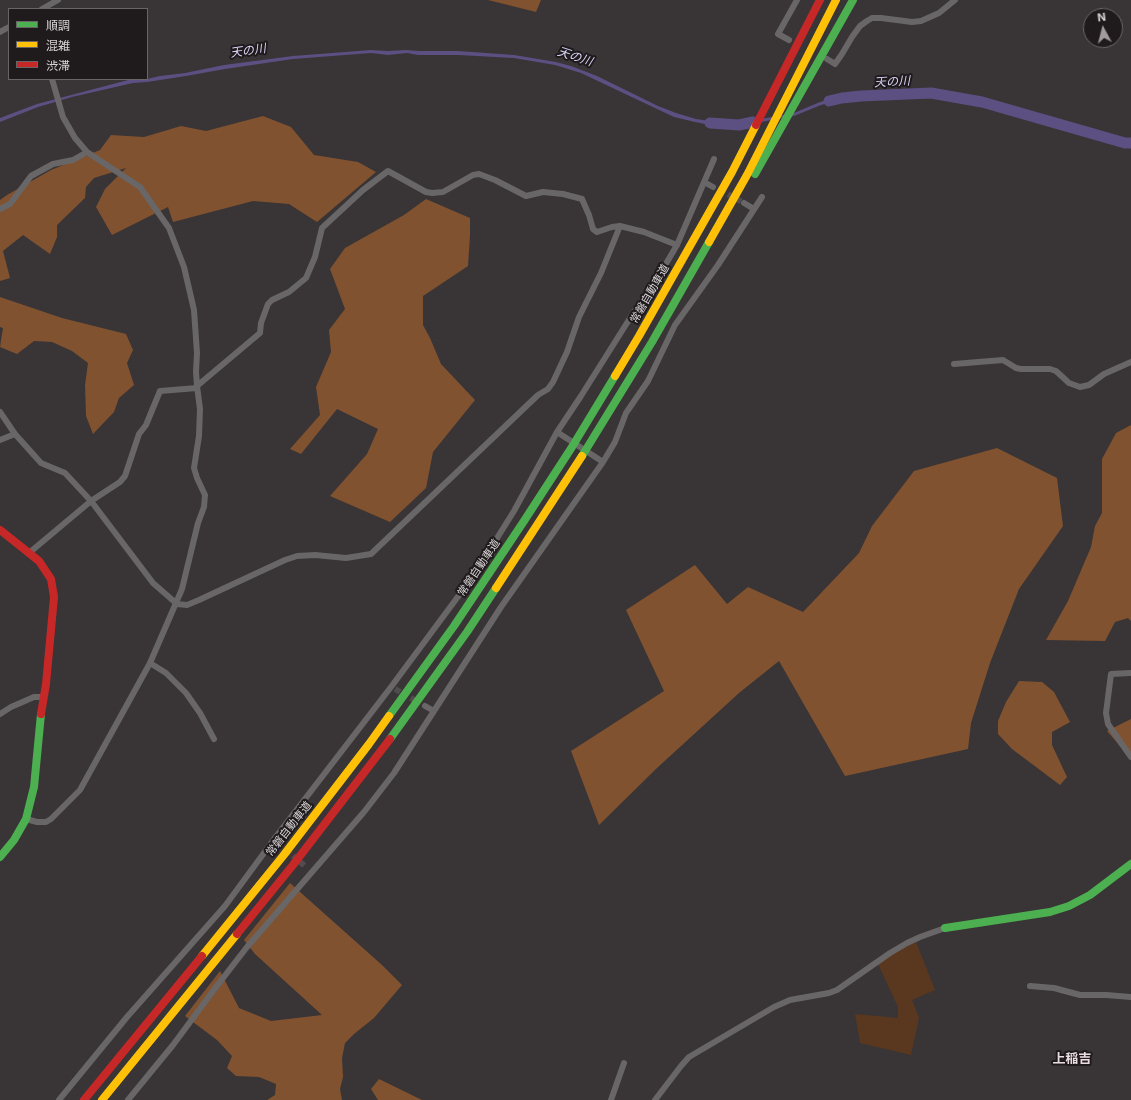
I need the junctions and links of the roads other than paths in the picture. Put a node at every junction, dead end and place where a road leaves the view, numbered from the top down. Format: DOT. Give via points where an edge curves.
graph roads {
  1 [pos="58,0"];
  2 [pos="798,0"];
  3 [pos="813,0"];
  4 [pos="820,0"];
  5 [pos="836,0"];
  6 [pos="853,0"];
  7 [pos="955,0"];
  8 [pos="44,8"];
  9 [pos="800,39"];
  10 [pos="789,40"];
  11 [pos="827,59"];
  12 [pos="52,80"];
  13 [pos="87,152"];
  14 [pos="714,159"];
  15 [pos="704,182"];
  16 [pos="713,187"];
  17 [pos="762,198"];
  18 [pos="731,203"];
  19 [pos="744,203"];
  20 [pos="754,209"];
  21 [pos="0,210"];
  22 [pos="620,226"];
  23 [pos="677,245"];
  24 [pos="1131,362"];
  25 [pos="954,364"];
  26 [pos="197,387"];
  27 [pos="0,412"];
  28 [pos="559,433"];
  29 [pos="15,434"];
  30 [pos="0,440"];
  31 [pos="602,461"];
  32 [pos="91,501"];
  33 [pos="0,530"];
  34 [pos="29,553"];
  35 [pos="177,604"];
  36 [pos="150,663"];
  37 [pos="1131,673"];
  38 [pos="44,697"];
  39 [pos="425,706"];
  40 [pos="434,711"];
  41 [pos="0,714"];
  42 [pos="214,739"];
  43 [pos="1131,757"];
  44 [pos="26,820"];
  45 [pos="275,838"];
  46 [pos="280,845"];
  47 [pos="0,857"];
  48 [pos="1131,864"];
  49 [pos="306,867"];
  50 [pos="313,870"];
  51 [pos="945,928"];
  52 [pos="1030,986"];
  53 [pos="1131,997"];
  54 [pos="624,1063"];
  55 [pos="59,1100"];
  56 [pos="84,1100"];
  57 [pos="102,1100"];
  58 [pos="128,1100"];
  59 [pos="612,1100"];
  60 [pos="655,1100"];
  1 -- 8 [label="street"];
  2 -- 10 [label="street" via="778,34"];
  3 -- 9 [label="main road"];
  4 -- 9 [label="main road, 常磐自動車道"];
  5 -- 18 [label="main road"];
  6 -- 18 [label="main road" via="754,176"];
  7 -- 11 [label="street" via="939,13 921,21 872,18 860,26 835,64"];
  9 -- 56 [label="main road, 常磐自動車道" via="732,172 635,342 560,465 454,626 369,744 283,856"];
  12 -- 13 [label="street" via="63,117"];
  13 -- 21 [label="street" via="31,176 10,204"];
  13 -- 26 [label="street" via="140,187 169,228 184,267 194,310"];
  14 -- 15 [label="street"];
  15 -- 16 [label="street"];
  15 -- 23 [label="street"];
  17 -- 20 [label="street"];
  18 -- 57 [label="main road" via="652,342 584,453 467,632 293,866"];
  19 -- 20 [label="street"];
  20 -- 31 [label="street" via="675,325 648,381 626,414 615,442"];
  22 -- 23 [label="street"];
  22 -- 26 [label="street" via="597,232 593,229 582,199 543,192 526,196 479,174 443,192 432,193 388,171 322,228 315,257 306,278 268,304 260,334"];
  22 -- 35 [label="street" via="579,317 567,352 548,389 538,395 371,554 346,558 297,556 187,605"];
  23 -- 28 [label="street"];
  24 -- 25 [label="street" via="1104,374 1089,385 1080,387 1069,383 1056,371 1016,368 1003,360"];
  26 -- 32 [label="street" via="160,391 146,425 138,434 125,476"];
  26 -- 35 [label="street" via="200,409 194,468 205,495 204,507"];
  27 -- 29 [label="street"];
  28 -- 31 [label="street"];
  28 -- 45 [label="street" via="474,575 393,688"];
  29 -- 30 [label="street"];
  29 -- 32 [label="street" via="41,464 65,473"];
  31 -- 40 [label="street" via="501,607"];
  32 -- 34 [label="street"];
  32 -- 35 [label="street" via="153,583"];
  33 -- 34 [label="main road"];
  34 -- 38 [label="main road" via="39,561 51,579 54,597"];
  35 -- 36 [label="street"];
  36 -- 42 [label="street" via="166,673 186,693"];
  36 -- 44 [label="street" via="80,790 52,819 46,822"];
  37 -- 43 [label="street" via="1111,674 1106,713 1108,724"];
  38 -- 41 [label="street" via="34,698"];
  38 -- 44 [label="main road" via="34,787"];
  39 -- 40 [label="street"];
  40 -- 50 [label="street" via="394,773"];
  44 -- 47 [label="main road"];
  45 -- 46 [label="street"];
  45 -- 55 [label="street" via="225,906 127,1017"];
  48 -- 51 [label="main road" via="1090,895 1069,906 1050,912"];
  49 -- 50 [label="street"];
  50 -- 58 [label="street" via="247,947"];
  51 -- 60 [label="street" via="907,943 837,990 790,1000 774,1007 689,1057"];
  52 -- 53 [label="street" via="1054,988 1080,995"];
  54 -- 59 [label="street"];
}
